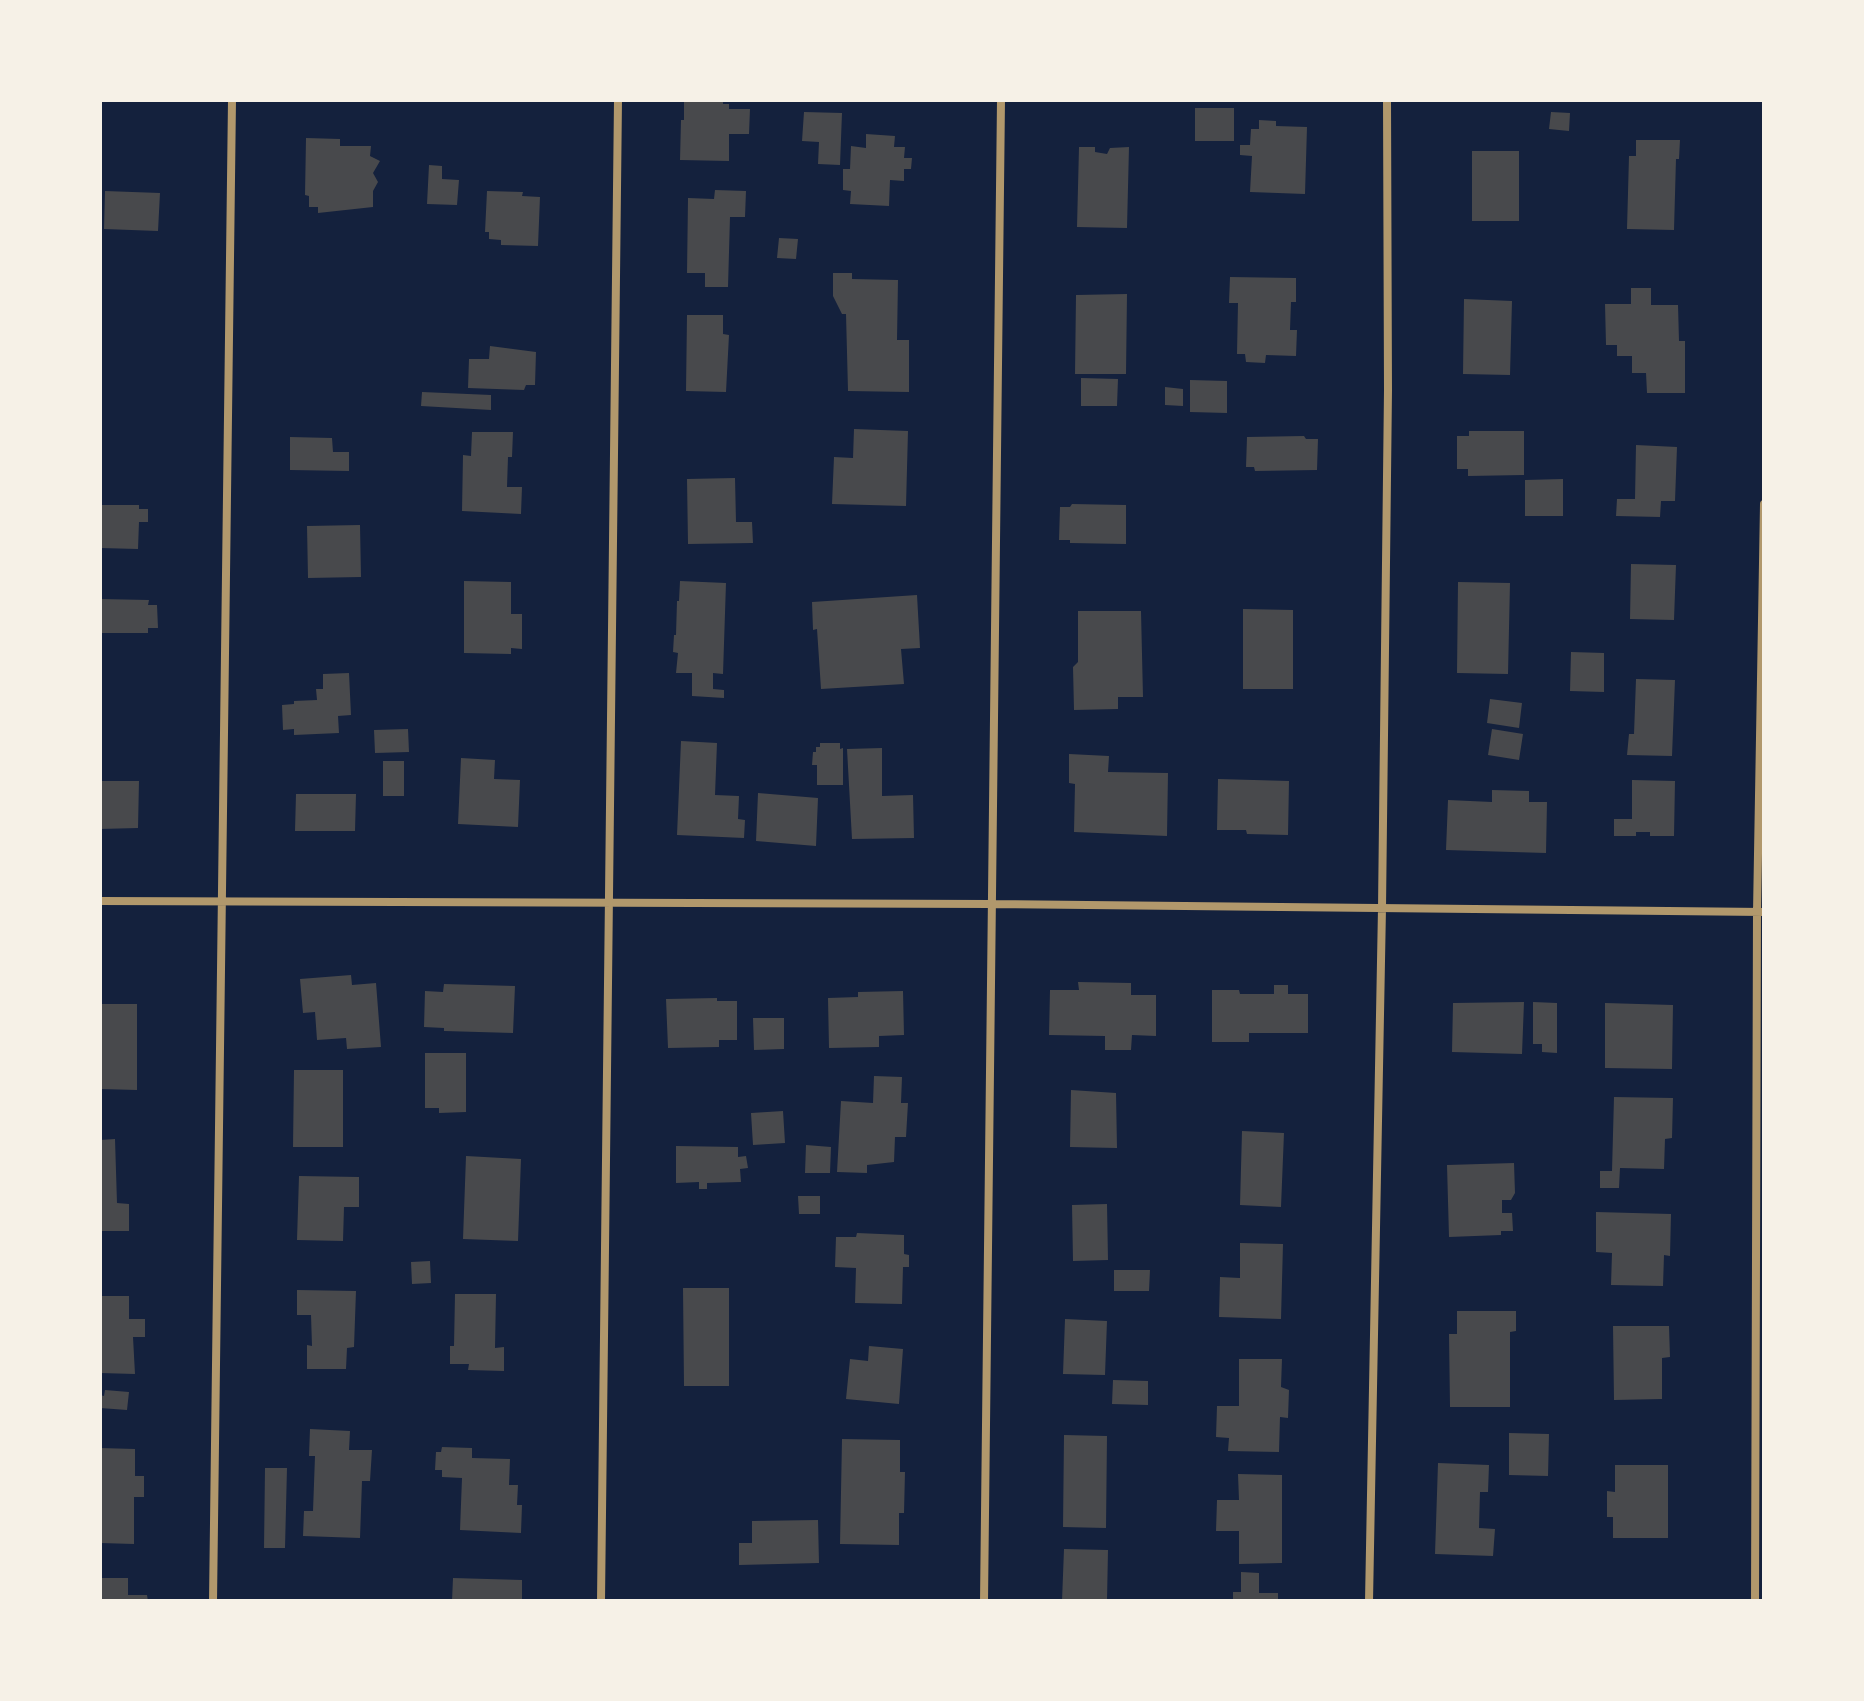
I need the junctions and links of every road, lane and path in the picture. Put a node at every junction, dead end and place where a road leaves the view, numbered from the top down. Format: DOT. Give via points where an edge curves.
graph roads {
  1 [pos="232,100"];
  2 [pos="618,100"];
  3 [pos="1001,100"];
  4 [pos="1387,100"];
  5 [pos="1764,504"];
  6 [pos="221,900"];
  7 [pos="100,901"];
  8 [pos="610,904"];
  9 [pos="991,904"];
  10 [pos="1382,908"];
  11 [pos="1761,912"];
  12 [pos="213,1601"];
  13 [pos="601,1601"];
  14 [pos="984,1601"];
  15 [pos="1369,1601"];
  16 [pos="1755,1601"];
  1 -- 6 [label="street"];
  2 -- 8 [label="street"];
  3 -- 9 [label="street"];
  4 -- 10 [label="street"];
  5 -- 11 [label="street"];
  6 -- 7 [label="street"];
  6 -- 8 [label="street"];
  6 -- 12 [label="street"];
  8 -- 9 [label="street"];
  8 -- 13 [label="street"];
  9 -- 10 [label="street"];
  9 -- 14 [label="street"];
  10 -- 11 [label="street"];
  10 -- 15 [label="street"];
  11 -- 16 [label="street"];
}
